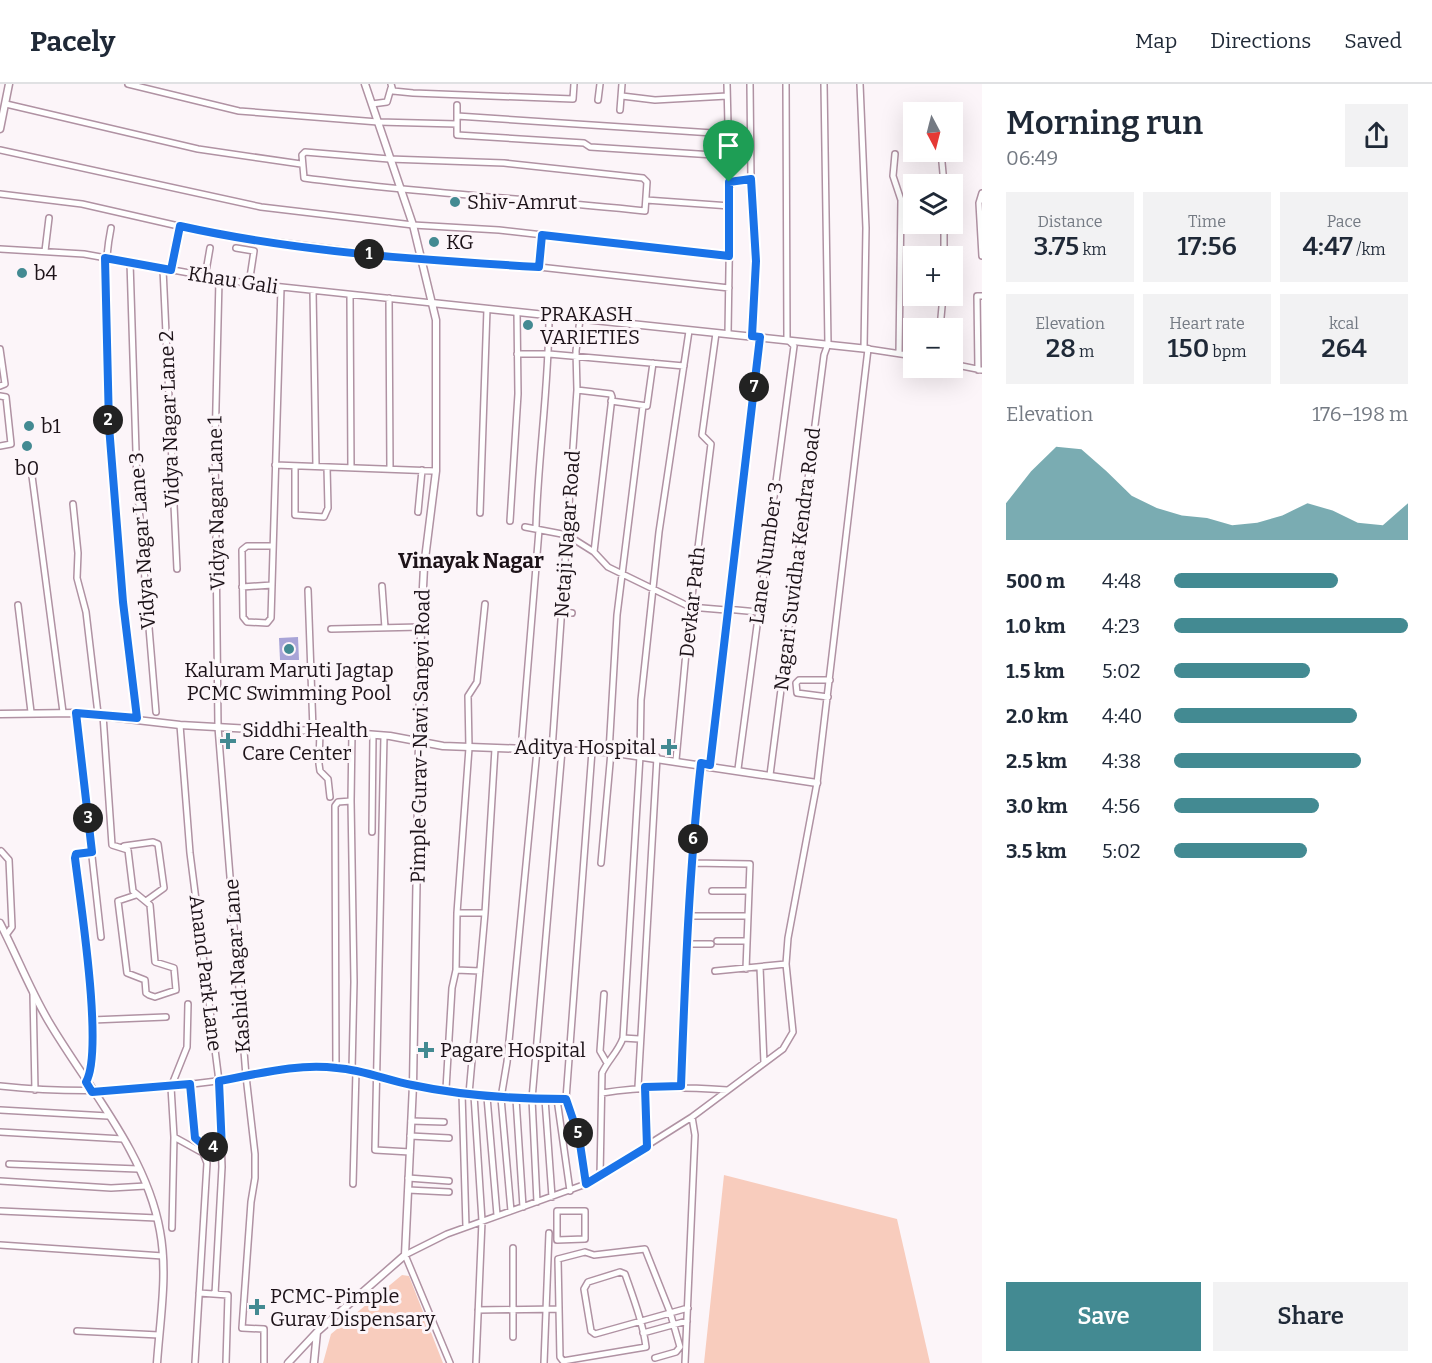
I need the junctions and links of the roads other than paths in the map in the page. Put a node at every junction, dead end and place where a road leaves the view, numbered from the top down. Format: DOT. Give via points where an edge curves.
graph roads {
  1 [pos="9,84"];
  2 [pos="128,84"];
  3 [pos="365,84"];
  4 [pos="411,84"];
  5 [pos="574,84"];
  6 [pos="600,84"];
  7 [pos="622,84"];
  8 [pos="727,84"];
  9 [pos="750,84"];
  10 [pos="786,84"];
  11 [pos="824,84"];
  12 [pos="860,84"];
  13 [pos="391,86"];
  14 [pos="411,93"];
  15 [pos="622,96"];
  16 [pos="727,96"];
  17 [pos="598,100"];
  18 [pos="6,104"];
  19 [pos="372,104"];
  20 [pos="458,105"];
  21 [pos="620,110"];
  22 [pos="457,116"];
  23 [pos="378,122"];
  24 [pos="457,124"];
  25 [pos="0,129"];
  26 [pos="728,134"];
  27 [pos="0,150"];
  28 [pos="895,154"];
  29 [pos="729,156"];
  30 [pos="389,159"];
  31 [pos="302,164"];
  32 [pos="751,179"];
  33 [pos="729,182"];
  34 [pos="400,190"];
  35 [pos="982,193"];
  36 [pos="0,194"];
  37 [pos="646,200"];
  38 [pos="730,206"];
  39 [pos="49,218"];
  40 [pos="413,225"];
  41 [pos="180,226"];
  42 [pos="111,228"];
  43 [pos="542,235"];
  44 [pos="210,248"];
  45 [pos="236,248"];
  46 [pos="0,249"];
  47 [pos="45,251"];
  48 [pos="729,256"];
  49 [pos="982,256"];
  50 [pos="105,258"];
  51 [pos="420,260"];
  52 [pos="130,262"];
  53 [pos="539,267"];
  54 [pos="163,269"];
  55 [pos="171,270"];
  56 [pos="205,277"];
  57 [pos="219,279"];
  58 [pos="249,284"];
  59 [pos="281,288"];
  60 [pos="729,288"];
  61 [pos="314,291"];
  62 [pos="350,295"];
  63 [pos="982,296"];
  64 [pos="389,298"];
  65 [pos="432,303"];
  66 [pos="487,309"];
  67 [pos="517,312"];
  68 [pos="549,316"];
  69 [pos="580,319"];
  70 [pos="688,331"];
  71 [pos="716,333"];
  72 [pos="728,334"];
  73 [pos="752,336"];
  74 [pos="760,337"];
  75 [pos="787,339"];
  76 [pos="828,344"];
  77 [pos="866,348"];
  78 [pos="0,349"];
  79 [pos="899,353"];
  80 [pos="517,354"];
  81 [pos="549,354"];
  82 [pos="903,354"];
  83 [pos="576,357"];
  84 [pos="653,363"];
  85 [pos="684,366"];
  86 [pos="963,366"];
  87 [pos="980,370"];
  88 [pos="0,386"];
  89 [pos="577,390"];
  90 [pos="0,396"];
  91 [pos="611,401"];
  92 [pos="643,406"];
  93 [pos="0,446"];
  94 [pos="275,465"];
  95 [pos="295,466"];
  96 [pos="316,466"];
  97 [pos="327,467"];
  98 [pos="351,468"];
  99 [pos="390,469"];
  100 [pos="422,471"];
  101 [pos="436,471"];
  102 [pos="32,476"];
  103 [pos="73,504"];
  104 [pos="418,512"];
  105 [pos="480,513"];
  106 [pos="510,521"];
  107 [pos="525,527"];
  108 [pos="537,528"];
  109 [pos="567,535"];
  110 [pos="273,546"];
  111 [pos="594,552"];
  112 [pos="177,569"];
  113 [pos="622,574"];
  114 [pos="272,585"];
  115 [pos="242,586"];
  116 [pos="382,586"];
  117 [pos="308,590"];
  118 [pos="653,590"];
  119 [pos="485,604"];
  120 [pos="18,605"];
  121 [pos="690,607"];
  122 [pos="726,610"];
  123 [pos="562,612"];
  124 [pos="758,612"];
  125 [pos="572,613"];
  126 [pos="421,627"];
  127 [pos="385,628"];
  128 [pos="331,629"];
  129 [pos="830,680"];
  130 [pos="828,697"];
  131 [pos="31,712"];
  132 [pos="63,712"];
  133 [pos="156,712"];
  134 [pos="76,713"];
  135 [pos="0,714"];
  136 [pos="100,714"];
  137 [pos="137,718"];
  138 [pos="180,724"];
  139 [pos="218,727"];
  140 [pos="317,730"];
  141 [pos="352,734"];
  142 [pos="373,735"];
  143 [pos="384,736"];
  144 [pos="419,741"];
  145 [pos="469,748"];
  146 [pos="495,750"];
  147 [pos="521,750"];
  148 [pos="537,750"];
  149 [pos="552,750"];
  150 [pos="562,750"];
  151 [pos="592,751"];
  152 [pos="610,752"];
  153 [pos="640,756"];
  154 [pos="657,758"];
  155 [pos="676,760"];
  156 [pos="701,763"];
  157 [pos="710,765"];
  158 [pos="738,769"];
  159 [pos="770,775"];
  160 [pos="817,783"];
  161 [pos="330,797"];
  162 [pos="351,801"];
  163 [pos="372,832"];
  164 [pos="123,847"];
  165 [pos="1,851"];
  166 [pos="92,852"];
  167 [pos="601,863"];
  168 [pos="692,863"];
  169 [pos="712,891"];
  170 [pos="749,891"];
  171 [pos="136,895"];
  172 [pos="146,901"];
  173 [pos="457,913"];
  174 [pos="485,913"];
  175 [pos="687,916"];
  176 [pos="746,916"];
  177 [pos="0,923"];
  178 [pos="6,935"];
  179 [pos="101,937"];
  180 [pos="746,941"];
  181 [pos="686,944"];
  182 [pos="786,964"];
  183 [pos="760,967"];
  184 [pos="746,969"];
  185 [pos="456,970"];
  186 [pos="480,971"];
  187 [pos="715,971"];
  188 [pos="33,993"];
  189 [pos="604,994"];
  190 [pos="188,1004"];
  191 [pos="166,1017"];
  192 [pos="92,1020"];
  193 [pos="623,1038"];
  194 [pos="639,1039"];
  195 [pos="607,1063"];
  196 [pos="764,1063"];
  197 [pos="336,1067"];
  198 [pos="354,1070"];
  199 [pos="378,1075"];
  200 [pos="246,1076"];
  201 [pos="219,1081"];
  202 [pos="86,1082"];
  203 [pos="190,1084"];
  204 [pos="413,1085"];
  205 [pos="0,1086"];
  206 [pos="681,1086"];
  207 [pos="171,1087"];
  208 [pos="645,1087"];
  209 [pos="638,1088"];
  210 [pos="446,1089"];
  211 [pos="35,1090"];
  212 [pos="727,1090"];
  213 [pos="92,1092"];
  214 [pos="462,1093"];
  215 [pos="602,1093"];
  216 [pos="471,1095"];
  217 [pos="487,1097"];
  218 [pos="501,1098"];
  219 [pos="516,1099"];
  220 [pos="532,1099"];
  221 [pos="544,1099"];
  222 [pos="557,1099"];
  223 [pos="566,1099"];
  224 [pos="0,1110"];
  225 [pos="108,1116"];
  226 [pos="692,1117"];
  227 [pos="411,1121"];
  228 [pos="444,1122"];
  229 [pos="0,1132"];
  230 [pos="410,1136"];
  231 [pos="174,1137"];
  232 [pos="449,1138"];
  233 [pos="123,1139"];
  234 [pos="647,1147"];
  235 [pos="222,1150"];
  236 [pos="410,1152"];
  237 [pos="9,1164"];
  238 [pos="138,1169"];
  239 [pos="600,1176"];
  240 [pos="408,1178"];
  241 [pos="0,1181"];
  242 [pos="449,1181"];
  243 [pos="586,1184"];
  244 [pos="352,1185"];
  245 [pos="146,1186"];
  246 [pos="408,1190"];
  247 [pos="570,1191"];
  248 [pos="449,1192"];
  249 [pos="552,1197"];
  250 [pos="537,1202"];
  251 [pos="523,1207"];
  252 [pos="0,1211"];
  253 [pos="511,1211"];
  254 [pos="497,1215"];
  255 [pos="157,1218"];
  256 [pos="482,1221"];
  257 [pos="466,1227"];
  258 [pos="172,1228"];
  259 [pos="549,1233"];
  260 [pos="557,1240"];
  261 [pos="548,1241"];
  262 [pos="0,1245"];
  263 [pos="513,1248"];
  264 [pos="405,1255"];
  265 [pos="163,1256"];
  266 [pos="200,1293"];
  267 [pos="215,1294"];
  268 [pos="688,1308"];
  269 [pos="545,1309"];
  270 [pos="559,1309"];
  271 [pos="478,1310"];
  272 [pos="513,1310"];
  273 [pos="670,1312"];
  274 [pos="639,1320"];
  275 [pos="687,1321"];
  276 [pos="674,1325"];
  277 [pos="76,1331"];
  278 [pos="317,1332"];
  279 [pos="643,1333"];
  280 [pos="159,1335"];
  281 [pos="513,1337"];
  282 [pos="654,1358"];
  283 [pos="157,1363"];
  284 [pos="195,1363"];
  285 [pos="226,1363"];
  286 [pos="264,1363"];
  287 [pos="288,1363"];
  288 [pos="314,1363"];
  289 [pos="450,1363"];
  290 [pos="476,1363"];
  291 [pos="544,1363"];
  292 [pos="685,1363"];
  1 -- 18 [label="street"];
  2 -- 23 [label="street" via="239,111"];
  3 -- 19 [label="street, Pimple Gurav-Navi Sangvi Road"];
  4 -- 14 [label="street"];
  5 -- 14 [label="street" via="573,99"];
  6 -- 17 [label="street"];
  7 -- 15 [label="street"];
  8 -- 16 [label="street"];
  9 -- 32 [label="street"];
  10 -- 75 [label="street"];
  11 -- 76 [label="street, Nagari Suvidha Kendra Road"];
  12 -- 77 [label="street"];
  13 -- 14 [label="street" via="395,91"];
  13 -- 19 [label="street" via="387,102"];
  15 -- 16 [label="street" via="655,100"];
  15 -- 21 [label="street"];
  16 -- 26 [label="street"];
  18 -- 25 [label="street"];
  18 -- 31 [label="street" via="198,149"];
  19 -- 23 [label="street, Pimple Gurav-Navi Sangvi Road"];
  20 -- 22 [label="street"];
  22 -- 24 [label="street"];
  22 -- 26 [label="street"];
  23 -- 24 [label="street"];
  23 -- 30 [label="street, Pimple Gurav-Navi Sangvi Road"];
  24 -- 29 [label="street" via="457,135"];
  26 -- 29 [label="street"];
  27 -- 40 [label="street" via="261,207"];
  28 -- 79 [label="street" via="893,176 901,200"];
  29 -- 33 [label="street"];
  30 -- 31 [label="street" via="305,152"];
  30 -- 34 [label="street, Pimple Gurav-Navi Sangvi Road"];
  30 -- 37 [label="street" via="504,163 643,178 647,182"];
  31 -- 34 [label="street" via="304,178"];
  32 -- 33 [label="street"];
  32 -- 73 [label="street" via="756,261"];
  33 -- 38 [label="street"];
  34 -- 37 [label="street" via="645,211"];
  34 -- 40 [label="street, Pimple Gurav-Navi Sangvi Road"];
  35 -- 49 [label="street"];
  36 -- 41 [label="street" via="82,204"];
  37 -- 38 [label="street"];
  38 -- 48 [label="street"];
  39 -- 47 [label="street"];
  40 -- 43 [label="street"];
  40 -- 51 [label="street, Pimple Gurav-Navi Sangvi Road"];
  41 -- 51 [label="street"];
  41 -- 55 [label="street"];
  42 -- 50 [label="street"];
  43 -- 48 [label="street"];
  43 -- 53 [label="street"];
  44 -- 56 [label="street"];
  45 -- 58 [label="street" via="254,252"];
  46 -- 47 [label="street, Khau Gali"];
  47 -- 50 [label="street, Khau Gali"];
  48 -- 60 [label="street"];
  50 -- 52 [label="street, Khau Gali"];
  50 -- 137 [label="street" via="111,466"];
  51 -- 53 [label="street"];
  51 -- 65 [label="street, Pimple Gurav-Navi Sangvi Road"];
  52 -- 54 [label="street, Khau Gali"];
  52 -- 133 [label="street, Vidya Nagar Lane 3" via="138,495"];
  53 -- 60 [label="street"];
  54 -- 55 [label="street, Khau Gali"];
  54 -- 112 [label="street, Vidya Nagar Lane 2"];
  55 -- 56 [label="street, Khau Gali"];
  56 -- 57 [label="street, Khau Gali"];
  57 -- 58 [label="street, Khau Gali"];
  57 -- 139 [label="street, Vidya Nagar Lane 1" via="215,447"];
  58 -- 59 [label="street, Khau Gali"];
  59 -- 61 [label="street, Khau Gali"];
  59 -- 94 [label="street"];
  60 -- 72 [label="street"];
  61 -- 62 [label="street, Khau Gali"];
  61 -- 96 [label="street"];
  62 -- 64 [label="street, Khau Gali"];
  62 -- 98 [label="street"];
  63 -- 87 [label="street" via="977,296"];
  64 -- 65 [label="street, Khau Gali"];
  64 -- 99 [label="street"];
  65 -- 66 [label="street"];
  65 -- 101 [label="street, Pimple Gurav-Navi Sangvi Road" via="437,350"];
  66 -- 67 [label="street"];
  66 -- 105 [label="street"];
  67 -- 68 [label="street"];
  67 -- 80 [label="street"];
  68 -- 69 [label="street"];
  68 -- 81 [label="street"];
  69 -- 70 [label="street"];
  69 -- 83 [label="street, Netaji Nagar Road"];
  70 -- 71 [label="street"];
  70 -- 85 [label="street"];
  71 -- 72 [label="street"];
  71 -- 121 [label="street, Devkar Path" via="702,435 711,444"];
  72 -- 73 [label="street"];
  73 -- 74 [label="street"];
  74 -- 75 [label="street"];
  74 -- 122 [label="street"];
  75 -- 76 [label="street"];
  75 -- 124 [label="street, Lane Number 3" via="794,346"];
  76 -- 77 [label="street"];
  76 -- 159 [label="street, Nagari Suvidha Kendra Road" via="820,378"];
  77 -- 79 [label="street"];
  77 -- 129 [label="street"];
  78 -- 88 [label="street" via="5,384"];
  79 -- 82 [label="street"];
  80 -- 81 [label="street"];
  80 -- 106 [label="street"];
  81 -- 83 [label="street"];
  81 -- 108 [label="street" via="537,473"];
  83 -- 84 [label="street"];
  83 -- 89 [label="street, Netaji Nagar Road"];
  84 -- 85 [label="street"];
  84 -- 92 [label="street" via="647,406"];
  85 -- 118 [label="street"];
  86 -- 87 [label="street"];
  89 -- 91 [label="street" via="611,394"];
  89 -- 109 [label="street, Netaji Nagar Road"];
  90 -- 93 [label="street" via="6,396 11,444"];
  91 -- 92 [label="street"];
  91 -- 111 [label="street"];
  92 -- 113 [label="street"];
  94 -- 95 [label="street"];
  94 -- 110 [label="street"];
  95 -- 96 [label="street"];
  95 -- 97 [label="street" via="297,516 327,515"];
  96 -- 97 [label="street"];
  97 -- 98 [label="street"];
  98 -- 99 [label="street"];
  99 -- 100 [label="street"];
  100 -- 101 [label="street"];
  100 -- 104 [label="street"];
  101 -- 126 [label="street, Pimple Gurav-Navi Sangvi Road"];
  102 -- 132 [label="street"];
  103 -- 136 [label="street" via="77,578 86,612"];
  107 -- 108 [label="street"];
  108 -- 109 [label="street"];
  108 -- 147 [label="street"];
  109 -- 111 [label="street"];
  109 -- 123 [label="street, Netaji Nagar Road"];
  110 -- 114 [label="street"];
  110 -- 115 [label="street" via="248,546 242,550"];
  111 -- 113 [label="street" via="608,567"];
  113 -- 118 [label="street"];
  113 -- 152 [label="street"];
  114 -- 115 [label="street"];
  114 -- 115 [label="street" via="271,618 263,623 244,620"];
  116 -- 127 [label="street"];
  117 -- 140 [label="street"];
  118 -- 121 [label="street"];
  118 -- 153 [label="street" via="641,700"];
  119 -- 145 [label="street" via="477,682 468,696"];
  120 -- 131 [label="street"];
  121 -- 122 [label="street"];
  121 -- 155 [label="street, Devkar Path"];
  122 -- 124 [label="street"];
  122 -- 157 [label="street"];
  123 -- 125 [label="street"];
  123 -- 149 [label="street, Netaji Nagar Road"];
  124 -- 158 [label="street, Lane Number 3"];
  126 -- 127 [label="street"];
  126 -- 144 [label="street, Pimple Gurav-Navi Sangvi Road"];
  127 -- 128 [label="street"];
  129 -- 130 [label="street"];
  129 -- 130 [label="street" via="796,682 797,693"];
  130 -- 160 [label="street"];
  131 -- 132 [label="street"];
  131 -- 135 [label="street"];
  132 -- 134 [label="street"];
  134 -- 136 [label="street"];
  134 -- 166 [label="street"];
  136 -- 137 [label="street"];
  136 -- 164 [label="street" via="112,845"];
  137 -- 138 [label="street"];
  138 -- 139 [label="street"];
  138 -- 201 [label="street, Anand Park Lane" via="190,853"];
  139 -- 140 [label="street"];
  139 -- 200 [label="street, Kashid Nagar Lane"];
  140 -- 141 [label="street"];
  140 -- 161 [label="street" via="320,771 328,779"];
  141 -- 142 [label="street"];
  141 -- 162 [label="street"];
  142 -- 143 [label="street"];
  142 -- 163 [label="street"];
  143 -- 144 [label="street"];
  143 -- 199 [label="street"];
  144 -- 145 [label="street"];
  144 -- 204 [label="street, Pimple Gurav-Navi Sangvi Road"];
  145 -- 146 [label="street"];
  145 -- 173 [label="street"];
  146 -- 147 [label="street"];
  146 -- 174 [label="street"];
  147 -- 148 [label="street"];
  148 -- 149 [label="street"];
  148 -- 218 [label="street"];
  149 -- 150 [label="street"];
  150 -- 151 [label="street"];
  150 -- 220 [label="street"];
  151 -- 152 [label="street"];
  151 -- 223 [label="street"];
  152 -- 153 [label="street"];
  152 -- 167 [label="street"];
  153 -- 154 [label="street"];
  153 -- 193 [label="street"];
  154 -- 155 [label="street"];
  154 -- 194 [label="street"];
  155 -- 156 [label="street"];
  156 -- 157 [label="street"];
  156 -- 168 [label="street"];
  157 -- 158 [label="street"];
  158 -- 159 [label="street"];
  159 -- 160 [label="street"];
  160 -- 182 [label="street"];
  162 -- 197 [label="street" via="335,806"];
  162 -- 198 [label="street"];
  164 -- 171 [label="street" via="128,850"];
  164 -- 172 [label="street" via="158,844 164,888"];
  165 -- 178 [label="street" via="9,860 12,927"];
  166 -- 179 [label="street"];
  166 -- 192 [label="street" via="76,854 75,858"];
  168 -- 170 [label="street" via="750,864"];
  168 -- 175 [label="street"];
  169 -- 170 [label="street"];
  170 -- 176 [label="street"];
  171 -- 172 [label="street"];
  171 -- 172 [label="street" via="118,901 127,973 145,980 146,993 155,997 176,990 172,966 156,962 150,905"];
  173 -- 174 [label="street"];
  173 -- 185 [label="street"];
  174 -- 186 [label="street"];
  175 -- 176 [label="street"];
  175 -- 181 [label="street"];
  176 -- 180 [label="street"];
  177 -- 178 [label="street"];
  178 -- 188 [label="street"];
  180 -- 181 [label="street"];
  180 -- 184 [label="street"];
  181 -- 206 [label="street"];
  182 -- 183 [label="street"];
  182 -- 196 [label="street" via="793,1032 783,1049"];
  183 -- 184 [label="street"];
  183 -- 196 [label="street"];
  184 -- 187 [label="street"];
  185 -- 186 [label="street"];
  185 -- 210 [label="street"];
  186 -- 216 [label="street"];
  188 -- 202 [label="street"];
  188 -- 211 [label="street"];
  189 -- 195 [label="street" via="600,1051"];
  190 -- 207 [label="street" via="187,1047"];
  191 -- 192 [label="street"];
  192 -- 202 [label="street" via="92,1072"];
  193 -- 194 [label="street"];
  193 -- 195 [label="street" via="617,1054"];
  194 -- 209 [label="street"];
  195 -- 215 [label="street" via="602,1073"];
  196 -- 212 [label="street"];
  197 -- 198 [label="street"];
  197 -- 200 [label="street" via="306,1066"];
  198 -- 199 [label="street"];
  198 -- 244 [label="street"];
  199 -- 204 [label="street"];
  199 -- 236 [label="street" via="375,1150"];
  200 -- 201 [label="street"];
  200 -- 286 [label="street, Kashid Nagar Lane" via="255,1178 242,1328 264,1329"];
  201 -- 203 [label="street"];
  201 -- 235 [label="street, Anand Park Lane"];
  202 -- 213 [label="street"];
  203 -- 207 [label="street"];
  203 -- 235 [label="street" via="195,1138"];
  204 -- 210 [label="street"];
  204 -- 227 [label="street, Pimple Gurav-Navi Sangvi Road"];
  205 -- 211 [label="street"];
  206 -- 208 [label="street"];
  206 -- 212 [label="street"];
  207 -- 213 [label="street"];
  207 -- 231 [label="street"];
  208 -- 209 [label="street"];
  208 -- 234 [label="street"];
  209 -- 215 [label="street"];
  210 -- 214 [label="street"];
  211 -- 213 [label="street"];
  212 -- 226 [label="street"];
  213 -- 225 [label="street"];
  214 -- 216 [label="street"];
  214 -- 257 [label="street"];
  215 -- 239 [label="street"];
  216 -- 217 [label="street"];
  216 -- 256 [label="street"];
  217 -- 218 [label="street"];
  217 -- 254 [label="street"];
  218 -- 219 [label="street"];
  218 -- 253 [label="street"];
  219 -- 220 [label="street"];
  219 -- 251 [label="street"];
  220 -- 221 [label="street"];
  220 -- 250 [label="street"];
  221 -- 222 [label="street"];
  221 -- 249 [label="street"];
  222 -- 223 [label="street"];
  222 -- 247 [label="street"];
  223 -- 243 [label="street" via="579,1137"];
  224 -- 225 [label="street"];
  225 -- 233 [label="street"];
  226 -- 234 [label="street"];
  226 -- 268 [label="street" via="695,1135"];
  227 -- 228 [label="street"];
  227 -- 230 [label="street, Pimple Gurav-Navi Sangvi Road"];
  229 -- 233 [label="street"];
  230 -- 232 [label="street"];
  230 -- 236 [label="street, Pimple Gurav-Navi Sangvi Road"];
  231 -- 258 [label="street"];
  231 -- 266 [label="street" via="206,1158"];
  233 -- 238 [label="street"];
  234 -- 239 [label="street"];
  235 -- 267 [label="street, Anand Park Lane"];
  236 -- 240 [label="street, Pimple Gurav-Navi Sangvi Road"];
  237 -- 238 [label="street"];
  238 -- 245 [label="street"];
  239 -- 243 [label="street"];
  240 -- 242 [label="street"];
  240 -- 246 [label="street, Pimple Gurav-Navi Sangvi Road"];
  241 -- 245 [label="street" via="111,1188"];
  243 -- 247 [label="street"];
  245 -- 255 [label="street"];
  246 -- 248 [label="street"];
  246 -- 264 [label="street, Pimple Gurav-Navi Sangvi Road"];
  247 -- 249 [label="street"];
  249 -- 250 [label="street"];
  250 -- 251 [label="street"];
  251 -- 253 [label="street"];
  252 -- 255 [label="street"];
  253 -- 254 [label="street"];
  254 -- 256 [label="street"];
  255 -- 265 [label="street"];
  256 -- 257 [label="street"];
  256 -- 271 [label="street"];
  257 -- 264 [label="street"];
  259 -- 261 [label="street"];
  260 -- 260 [label="street" via="557,1212 585,1211 585,1239"];
  260 -- 261 [label="street"];
  261 -- 269 [label="street"];
  262 -- 265 [label="street"];
  263 -- 272 [label="street"];
  264 -- 278 [label="street"];
  264 -- 289 [label="street"];
  265 -- 280 [label="street"];
  266 -- 267 [label="street"];
  266 -- 284 [label="street"];
  267 -- 285 [label="street" via="228,1295"];
  268 -- 273 [label="street"];
  268 -- 275 [label="street"];
  269 -- 270 [label="street"];
  269 -- 272 [label="street"];
  269 -- 291 [label="street"];
  270 -- 273 [label="street" via="560,1257 642,1247"];
  270 -- 279 [label="street" via="563,1361 645,1348"];
  271 -- 272 [label="street"];
  271 -- 290 [label="street"];
  272 -- 281 [label="street"];
  273 -- 274 [label="street"];
  273 -- 276 [label="street"];
  274 -- 274 [label="street" via="624,1273 585,1283 592,1333"];
  274 -- 279 [label="street"];
  275 -- 276 [label="street"];
  275 -- 292 [label="street"];
  276 -- 279 [label="street"];
  276 -- 282 [label="street" via="679,1349"];
  277 -- 280 [label="street"];
  278 -- 287 [label="street"];
  278 -- 288 [label="street"];
  280 -- 283 [label="street"];
}
